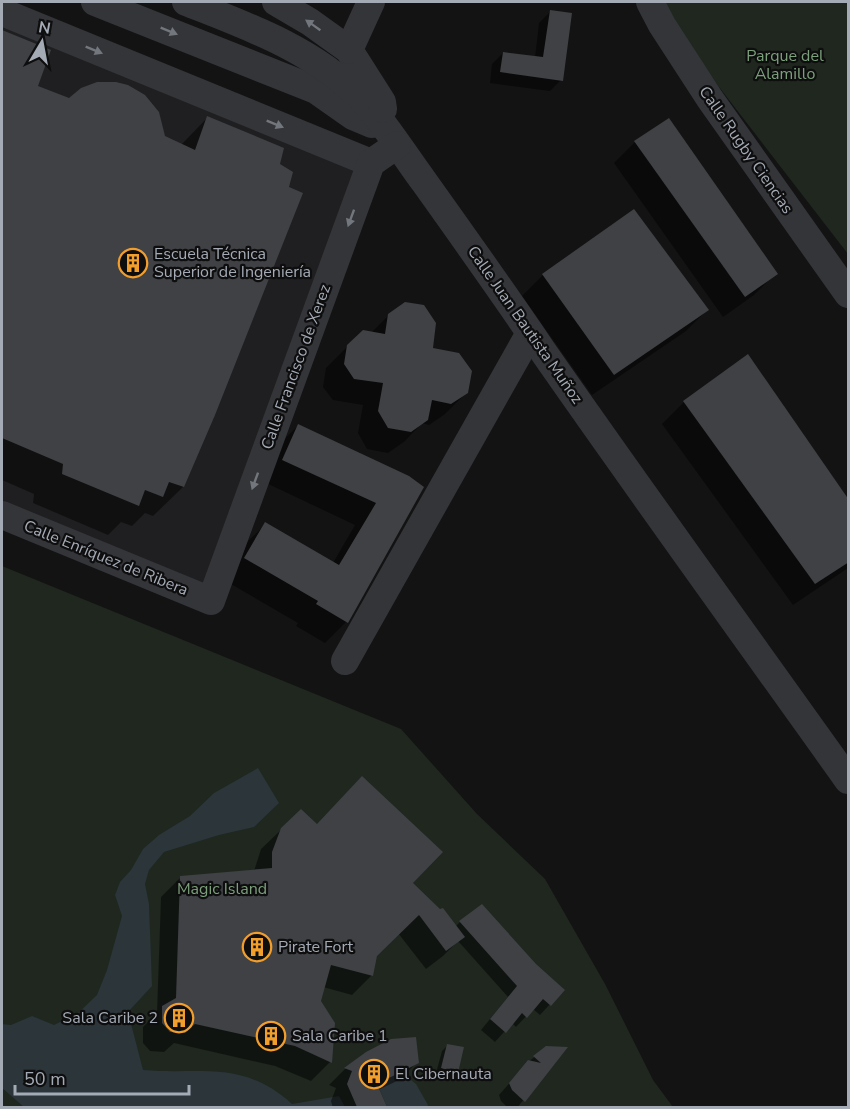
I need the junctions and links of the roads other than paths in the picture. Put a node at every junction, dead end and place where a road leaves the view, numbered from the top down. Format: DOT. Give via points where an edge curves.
graph roads {
  1 [pos="95,2"];
  2 [pos="186,2"];
  3 [pos="276,2"];
  4 [pos="371,2"];
  5 [pos="650,2"];
  6 [pos="2,12"];
  7 [pos="349,50"];
  8 [pos="391,137"];
  9 [pos="371,163"];
  10 [pos="849,294"];
  11 [pos="531,333"];
  12 [pos="2,515"];
  13 [pos="211,601"];
  14 [pos="345,661"];
  15 [pos="849,780"];
  1 -- 8 [label="street, one-way" via="316,90"];
  2 -- 8 [label="street, Calle Juan Bautista Muñoz" via="273,37 307,56 360,97"];
  7 -- 3 [label="street, one-way"];
  4 -- 7 [label="street"];
  5 -- 10 [label="street, Calle Rugby Ciencias" via="710,99"];
  6 -- 9 [label="street, one-way"];
  7 -- 8 [label="street" via="382,102"];
  8 -- 9 [label="street"];
  8 -- 11 [label="street, Calle Juan Bautista Muñoz"];
  9 -- 13 [label="street, Calle Francisco de Xerez, one-way"];
  11 -- 14 [label="street"];
  11 -- 15 [label="street, Calle Juan Bautista Muñoz"];
  12 -- 13 [label="street, Calle Enríquez de Ribera"];
}
